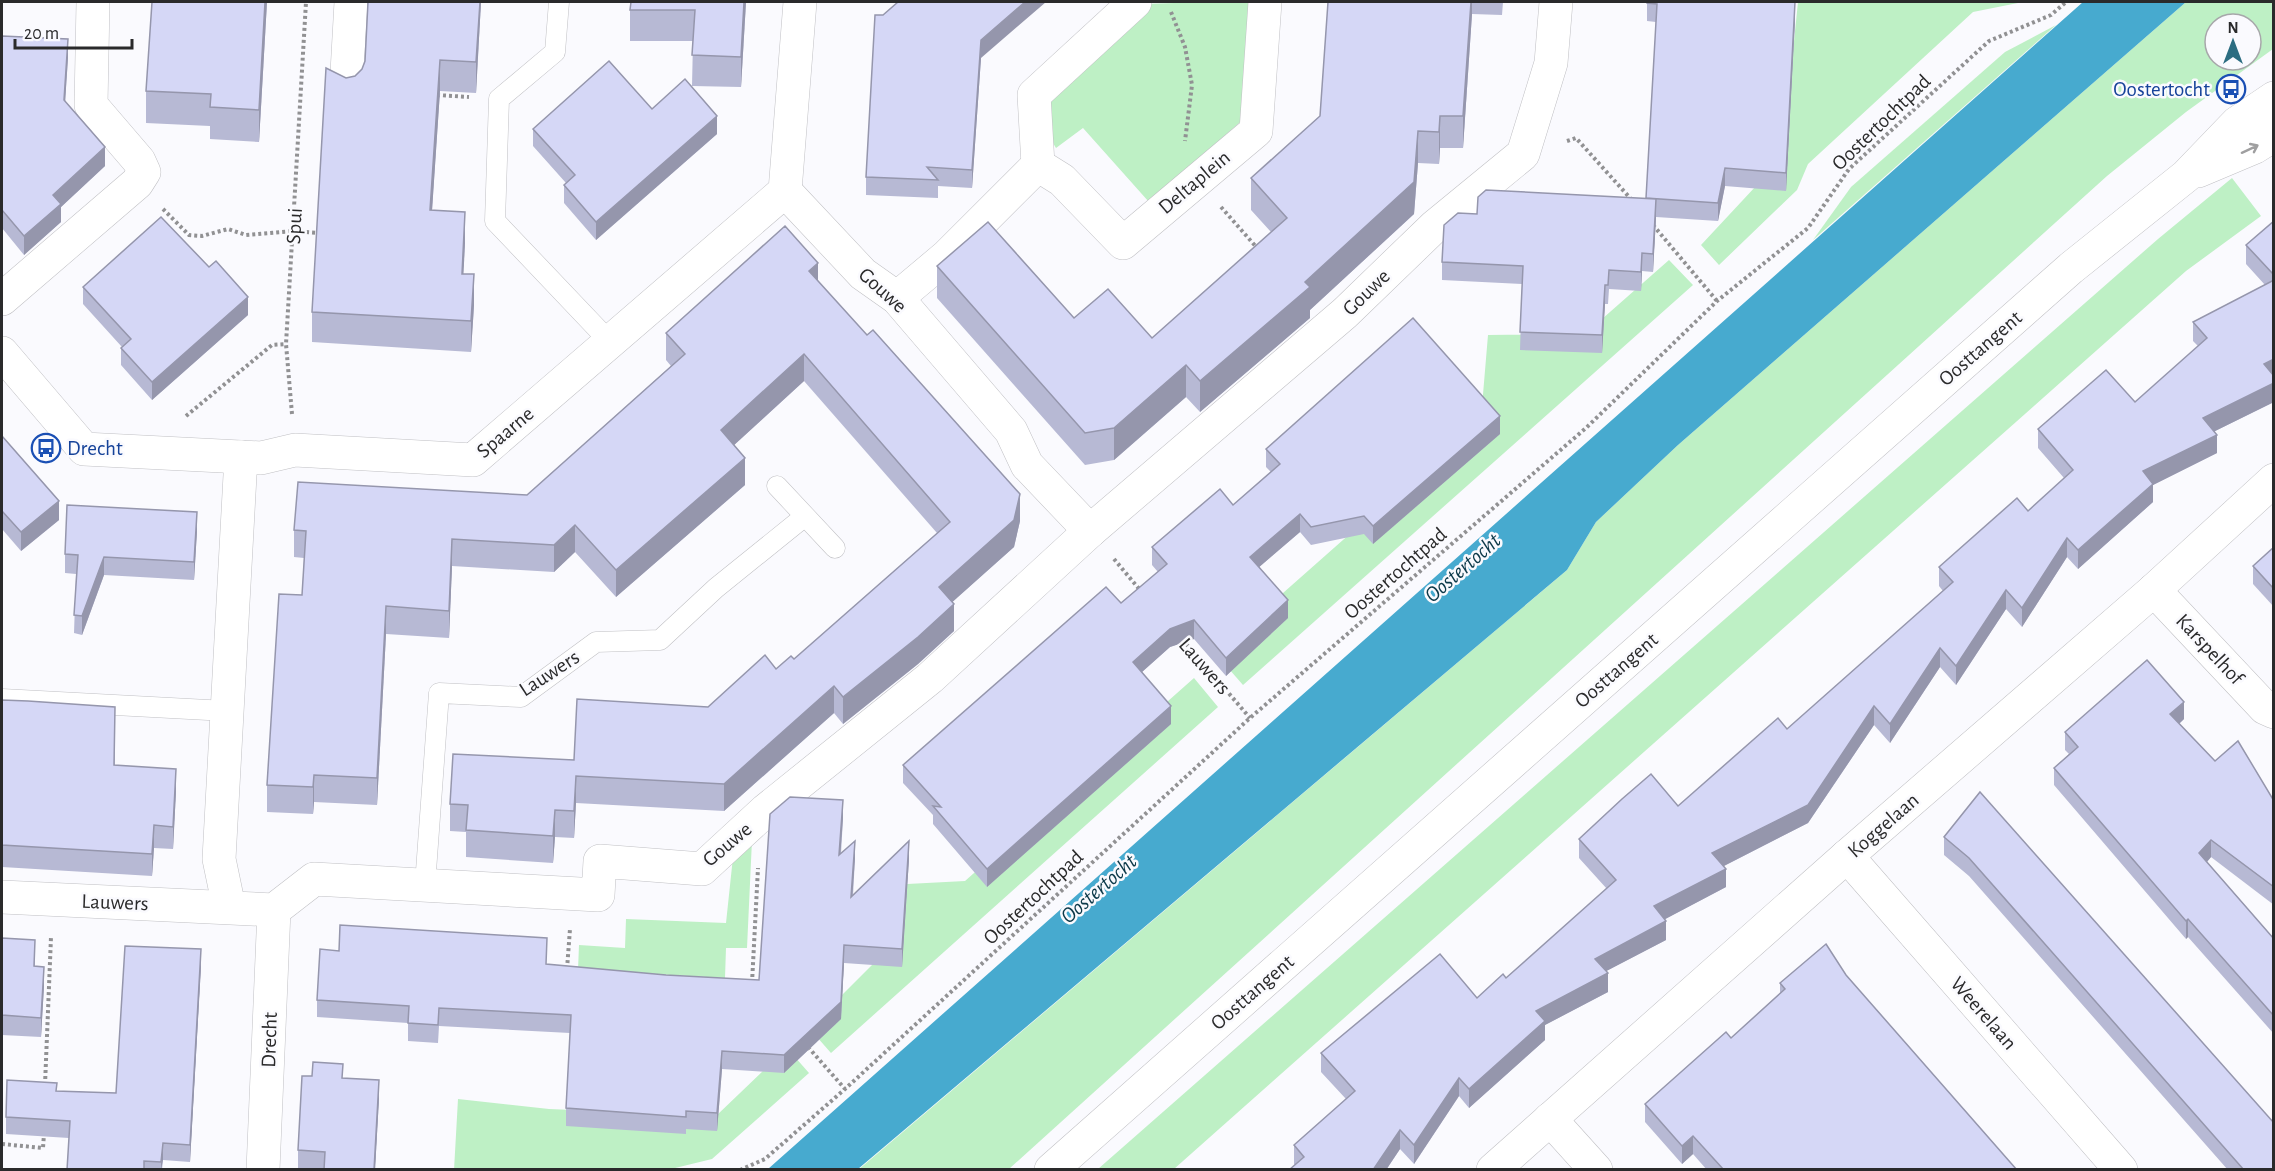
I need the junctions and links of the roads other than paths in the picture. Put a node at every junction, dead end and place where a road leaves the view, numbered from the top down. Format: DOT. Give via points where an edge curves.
graph roads {
  1 [pos="93,2"];
  2 [pos="351,2"];
  3 [pos="559,2"];
  4 [pos="800,2"];
  5 [pos="1135,2"];
  6 [pos="1265,2"];
  7 [pos="1556,2"];
  8 [pos="346,90"];
  9 [pos="2274,98"];
  10 [pos="2274,135"];
  11 [pos="1038,165"];
  12 [pos="2186,176"];
  13 [pos="785,191"];
  14 [pos="897,298"];
  15 [pos="2,299"];
  16 [pos="610,342"];
  17 [pos="2,353"];
  18 [pos="242,457"];
  19 [pos="2274,480"];
  20 [pos="777,486"];
  21 [pos="804,517"];
  22 [pos="1090,531"];
  23 [pos="835,548"];
  24 [pos="2154,590"];
  25 [pos="2,699"];
  26 [pos="2270,710"];
  27 [pos="227,711"];
  28 [pos="1847,856"];
  29 [pos="425,885"];
  30 [pos="2,897"];
  31 [pos="229,907"];
  32 [pos="274,910"];
  33 [pos="1550,1119"];
  34 [pos="263,1170"];
  35 [pos="1051,1170"];
  36 [pos="1493,1170"];
  37 [pos="1596,1170"];
  38 [pos="2121,1170"];
  1 -- 15 [label="street" via="91,105 144,172 137,183"];
  2 -- 8 [label="street"];
  3 -- 16 [label="lane" via="555,51 500,99 495,221"];
  4 -- 13 [label="street"];
  5 -- 11 [label="street" via="1034,95"];
  6 -- 11 [label="street, Deltaplein" via="1256,131 1123,243 1062,180"];
  7 -- 22 [label="street, Gouwe" via="1551,63 1523,154 1427,233 1345,313"];
  9 -- 12 [label="street, Oosttangent" via="2237,123"];
  12 -- 10 [label="street, Oosttangent, one-way" via="2256,147"];
  11 -- 14 [label="street" via="947,256"];
  12 -- 35 [label="street, Oosttangent" via="2062,276"];
  13 -- 14 [label="street, Gouwe" via="863,274"];
  13 -- 16 [label="street, Spaarne"];
  14 -- 22 [label="street, Gouwe" via="1011,431 1027,465"];
  16 -- 18 [label="street, Spaarne" via="473,460 295,450 261,458"];
  17 -- 18 [label="street, Spaarne" via="84,449"];
  18 -- 27 [label="street"];
  19 -- 24 [label="street, Koggelaan"];
  20 -- 21 [label="lane"];
  21 -- 23 [label="lane"];
  21 -- 29 [label="lane, Lauwers" via="716,588 660,640 596,642 521,697 439,693"];
  22 -- 29 [label="street, Gouwe" via="930,678 758,818 702,869 600,861 598,895"];
  24 -- 26 [label="street, Karspelhof"];
  24 -- 28 [label="street, Koggelaan"];
  25 -- 27 [label="lane"];
  27 -- 31 [label="street" via="219,859"];
  28 -- 33 [label="street, Koggelaan"];
  28 -- 38 [label="street, Weerelaan"];
  29 -- 32 [label="street, Gouwe" via="314,879"];
  30 -- 31 [label="street, Lauwers"];
  31 -- 32 [label="street"];
  32 -- 34 [label="street, Drecht"];
  33 -- 36 [label="street, Koggelaan"];
  33 -- 37 [label="street"];
}
